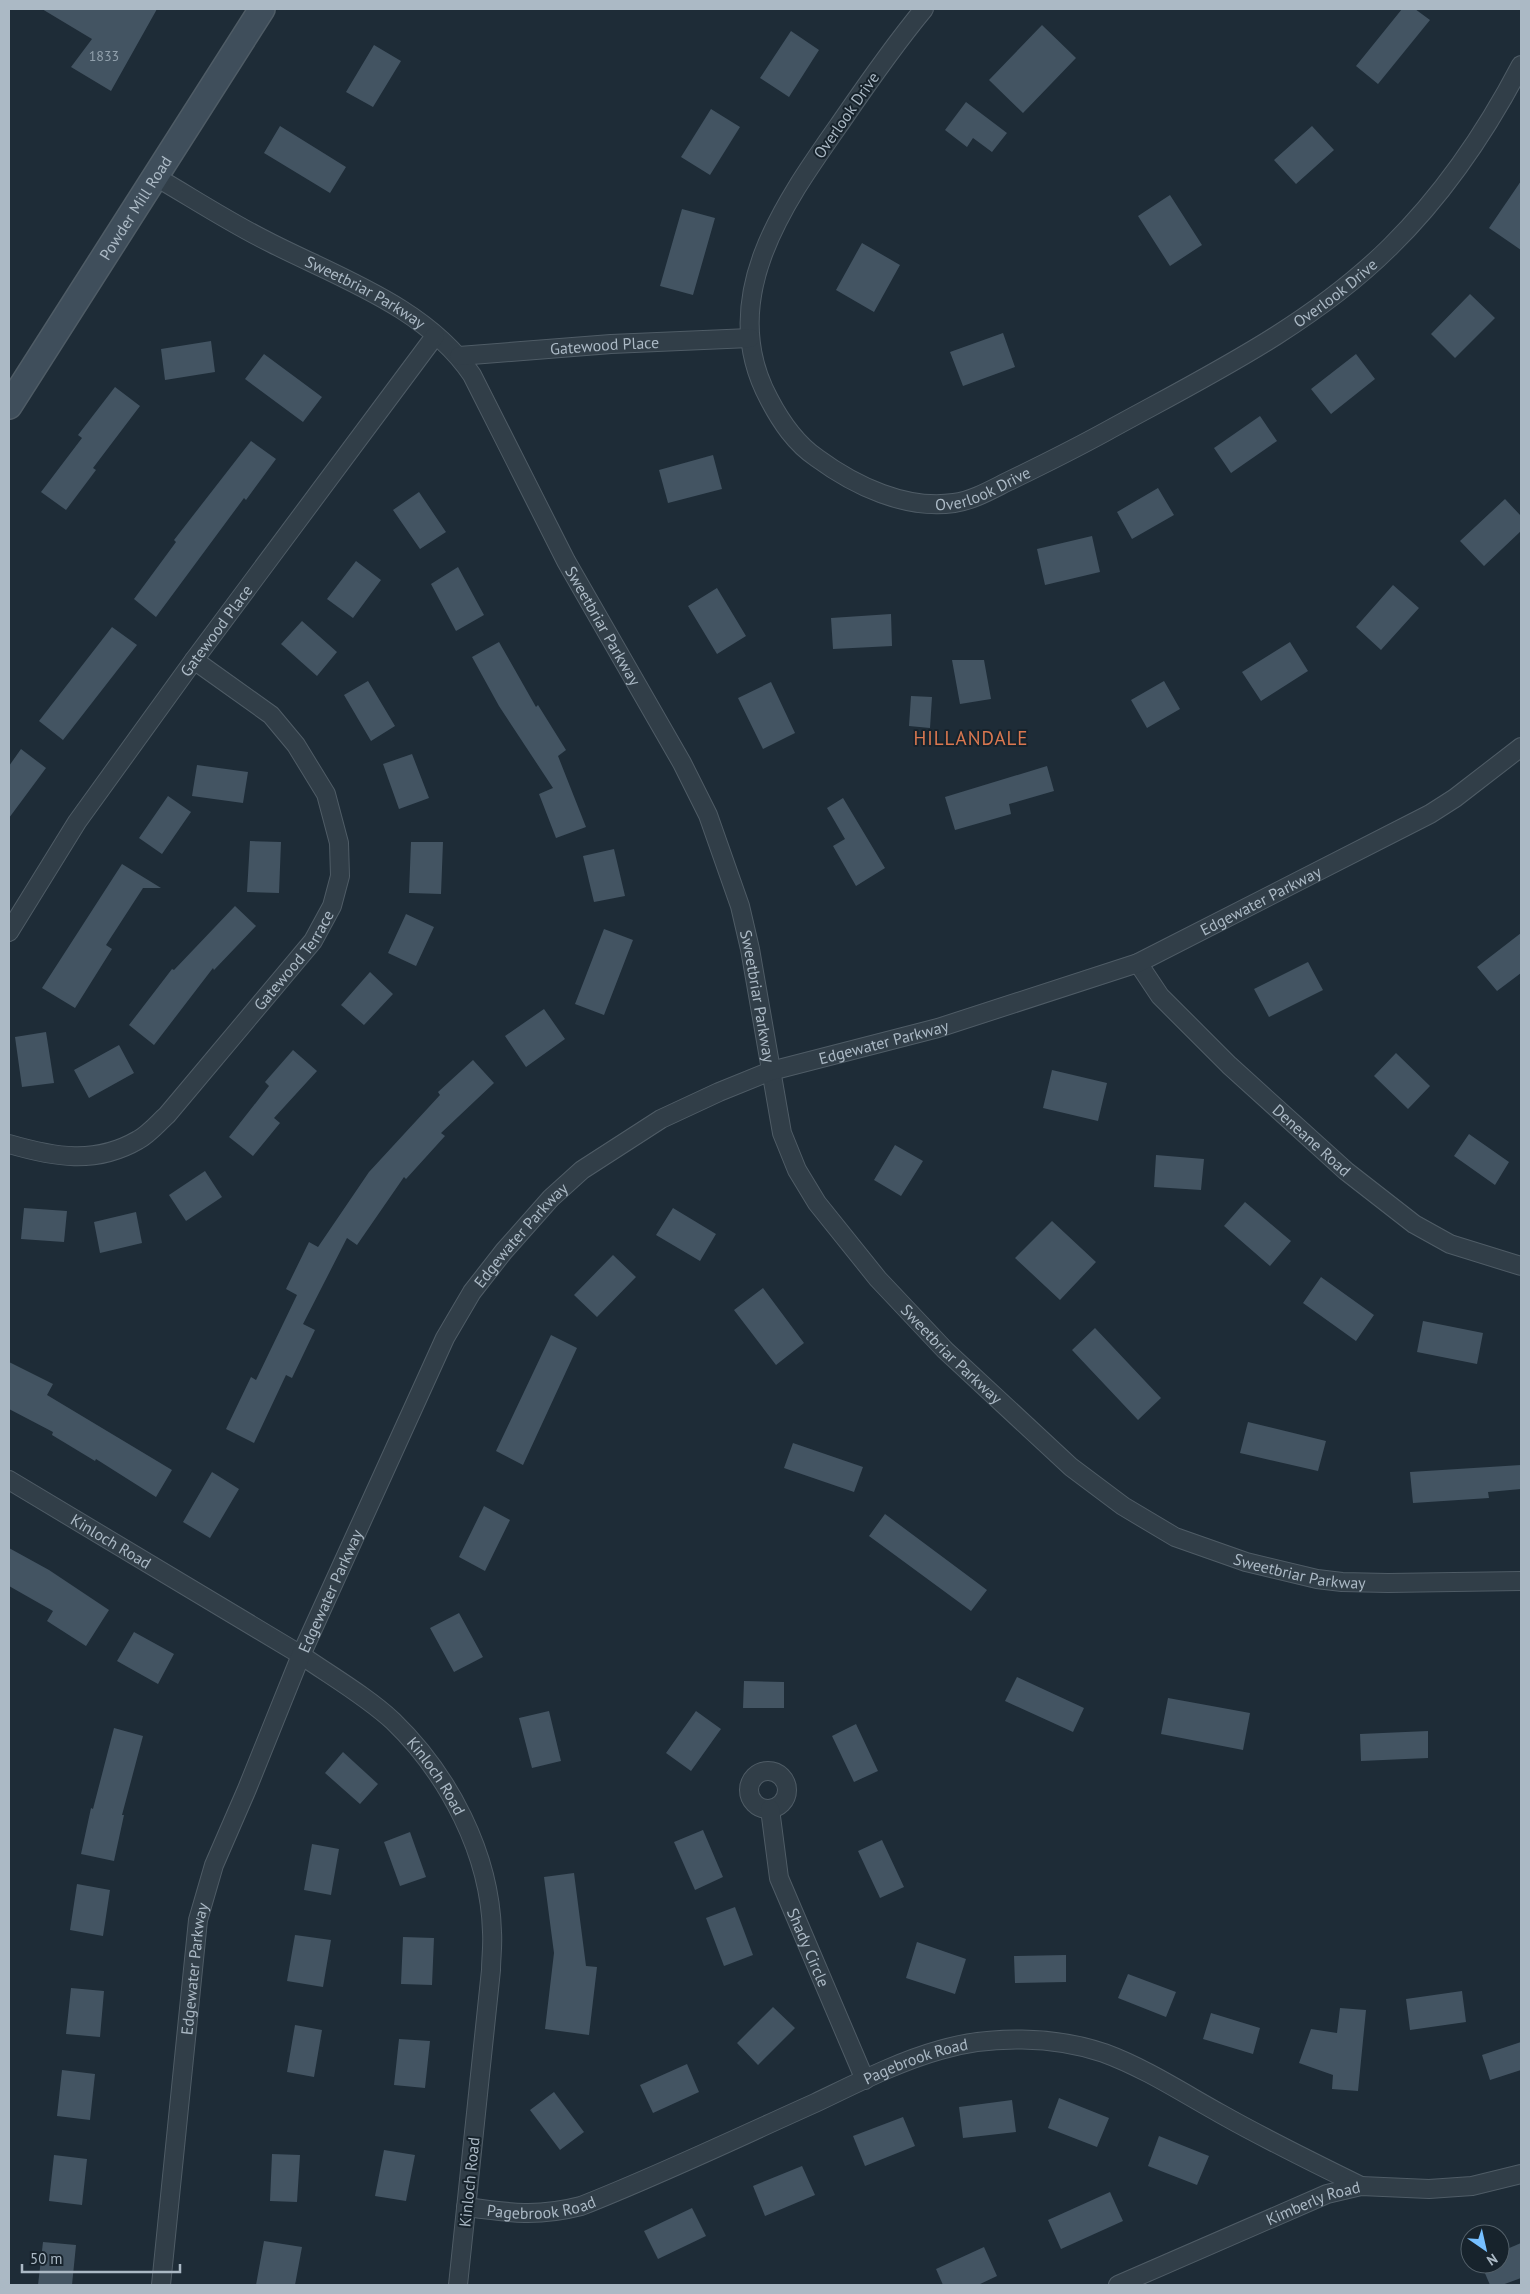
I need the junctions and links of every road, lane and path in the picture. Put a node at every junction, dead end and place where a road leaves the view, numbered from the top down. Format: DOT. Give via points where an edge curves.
graph roads {
  1 [pos="262,9"];
  2 [pos="924,9"];
  3 [pos="1521,65"];
  4 [pos="156,177"];
  5 [pos="436,336"];
  6 [pos="750,338"];
  7 [pos="459,356"];
  8 [pos="9,406"];
  9 [pos="194,660"];
  10 [pos="1521,748"];
  11 [pos="9,932"];
  12 [pos="1138,963"];
  13 [pos="771,1071"];
  14 [pos="9,1144"];
  15 [pos="1521,1266"];
  16 [pos="9,1480"];
  17 [pos="1521,1581"];
  18 [pos="301,1655"];
  19 [pos="770,1809"];
  20 [pos="866,2080"];
  21 [pos="1521,2174"];
  22 [pos="1361,2186"];
  23 [pos="466,2207"];
  24 [pos="161,2285"];
  25 [pos="458,2285"];
  26 [pos="1118,2285"];
  1 -- 4 [label="main road, Powder Mill Road"];
  2 -- 6 [label="street, Overlook Drive" via="842,120 780,214 754,280"];
  3 -- 6 [label="street, Overlook Drive" via="1464,160 1409,226 1363,272 1307,315 1255,349 979,496 957,503 930,505 897,499 830,468 804,450 780,421 753,361"];
  4 -- 5 [label="street, Sweetbriar Parkway" via="270,243 387,299"];
  4 -- 8 [label="main road, Powder Mill Road"];
  5 -- 7 [label="street, Sweetbriar Parkway"];
  5 -- 9 [label="street, Gatewood Place"];
  6 -- 7 [label="street, Gatewood Place" via="611,344"];
  7 -- 13 [label="street, Sweetbriar Parkway" via="472,375 566,560 682,763 708,815 740,906"];
  9 -- 11 [label="street, Gatewood Place" via="77,822"];
  9 -- 14 [label="street, Gatewood Terrace" via="271,715 296,745 326,794 339,843 340,876 332,906 313,941 167,1115 139,1140 105,1155 70,1158"];
  10 -- 12 [label="street, Edgewater Parkway" via="1430,814"];
  12 -- 13 [label="street, Edgewater Parkway" via="938,1028"];
  12 -- 15 [label="street, Deneane Road" via="1160,996 1346,1171 1414,1224 1450,1244"];
  13 -- 17 [label="street, Sweetbriar Parkway" via="782,1133 789,1152 806,1188 829,1219 878,1279 945,1350 1071,1467 1123,1506 1193,1544 1265,1567 1317,1579"];
  13 -- 18 [label="street, Edgewater Parkway" via="661,1119 621,1143 582,1170 551,1198 504,1251 472,1292 445,1338"];
  16 -- 18 [label="street, Kinloch Road"];
  18 -- 23 [label="street, Kinloch Road" via="392,1720 419,1749 442,1780 477,1850 487,1889 492,1931 491,1970"];
  18 -- 24 [label="street, Edgewater Parkway" via="214,1865 198,1920"];
  19 -- 20 [label="street, Shady Circle" via="779,1878"];
  20 -- 22 [label="street, Pagebrook Road" via="941,2050 973,2044 1022,2040 1064,2044 1103,2053 1144,2070 1275,2144"];
  20 -- 23 [label="street, Pagebrook Road" via="581,2206 528,2215"];
  21 -- 22 [label="street, Kimberly Road" via="1472,2186 1429,2189"];
  22 -- 26 [label="street, Kimberly Road" via="1327,2194"];
  23 -- 25 [label="street, Kinloch Road"];
}
